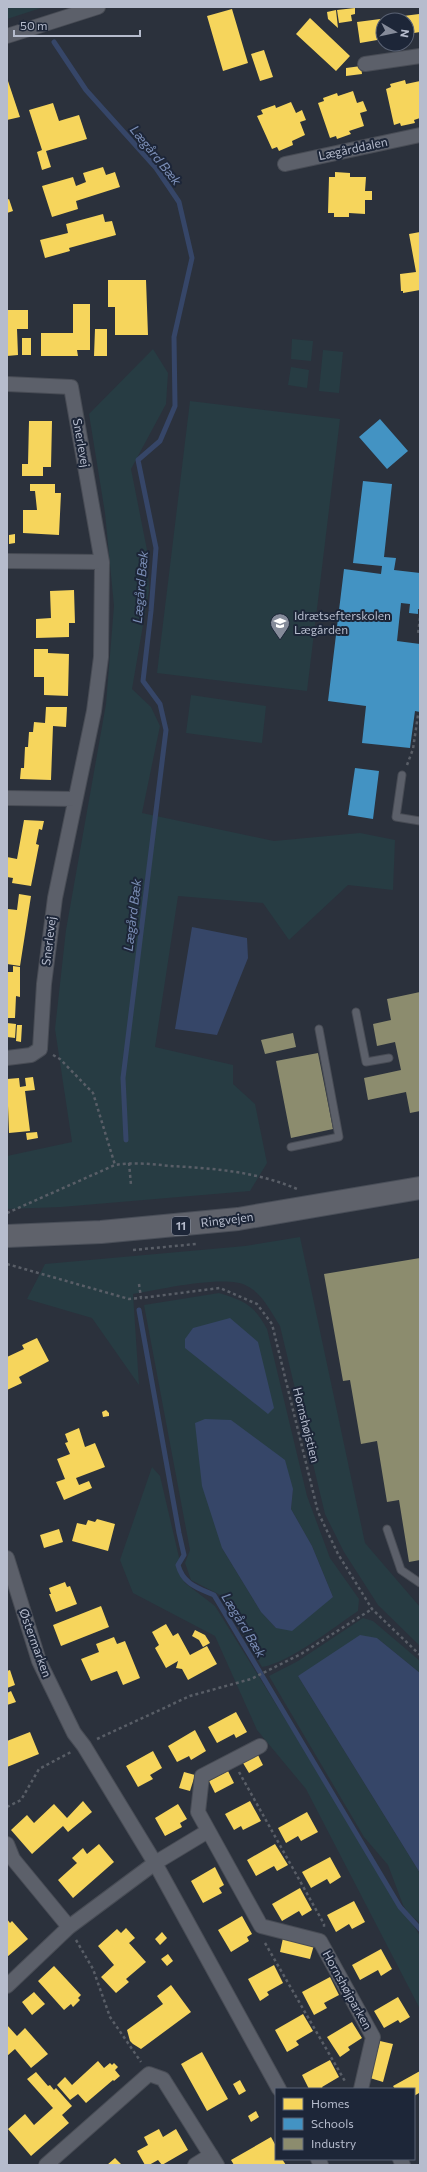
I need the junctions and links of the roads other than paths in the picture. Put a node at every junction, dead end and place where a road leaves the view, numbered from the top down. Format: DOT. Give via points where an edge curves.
graph roads {
  1 [pos="98,7"];
  2 [pos="7,36"];
  3 [pos="420,56"];
  4 [pos="365,64"];
  5 [pos="420,135"];
  6 [pos="285,164"];
  7 [pos="7,384"];
  8 [pos="7,561"];
  9 [pos="102,562"];
  10 [pos="402,776"];
  11 [pos="7,798"];
  12 [pos="75,799"];
  13 [pos="420,821"];
  14 [pos="356,1012"];
  15 [pos="319,1029"];
  16 [pos="7,1058"];
  17 [pos="389,1058"];
  18 [pos="291,1147"];
  19 [pos="420,1188"];
  20 [pos="7,1236"];
  21 [pos="387,1529"];
  22 [pos="7,1558"];
  23 [pos="420,1583"];
  24 [pos="260,1746"];
  25 [pos="208,1831"];
  26 [pos="7,1844"];
  27 [pos="155,1863"];
  28 [pos="69,1927"];
  29 [pos="7,1986"];
  30 [pos="279,2088"];
  31 [pos="357,2088"];
  32 [pos="214,2160"];
  33 [pos="46,2165"];
  34 [pos="194,2165"];
  1 -- 2 [label="street"];
  3 -- 4 [label="street"];
  5 -- 6 [label="street, Lægårddalen"];
  7 -- 9 [label="street, Snerlevej" via="71,387"];
  8 -- 9 [label="street"];
  9 -- 12 [label="street, Snerlevej" via="101,657 94,711"];
  10 -- 13 [label="lane" via="396,817"];
  11 -- 12 [label="street"];
  12 -- 16 [label="street, Snerlevej" via="55,898 44,984 40,1049 31,1055"];
  14 -- 17 [label="lane" via="366,1062"];
  15 -- 18 [label="lane" via="339,1137"];
  19 -- 20 [label="main road, Ringvejen / 11" via="238,1219 101,1232"];
  21 -- 23 [label="lane" via="401,1570"];
  22 -- 27 [label="street, Østermarken" via="39,1661 74,1733"];
  24 -- 25 [label="street" via="202,1776 198,1812"];
  25 -- 27 [label="street"];
  25 -- 31 [label="street, Hornshøjparken" via="261,1926 320,1941 373,2037"];
  26 -- 28 [label="street" via="13,1859"];
  27 -- 28 [label="street"];
  27 -- 30 [label="street"];
  28 -- 29 [label="street"];
  32 -- 33 [label="street" via="162,2079 149,2074"];
  32 -- 34 [label="street"];
}
